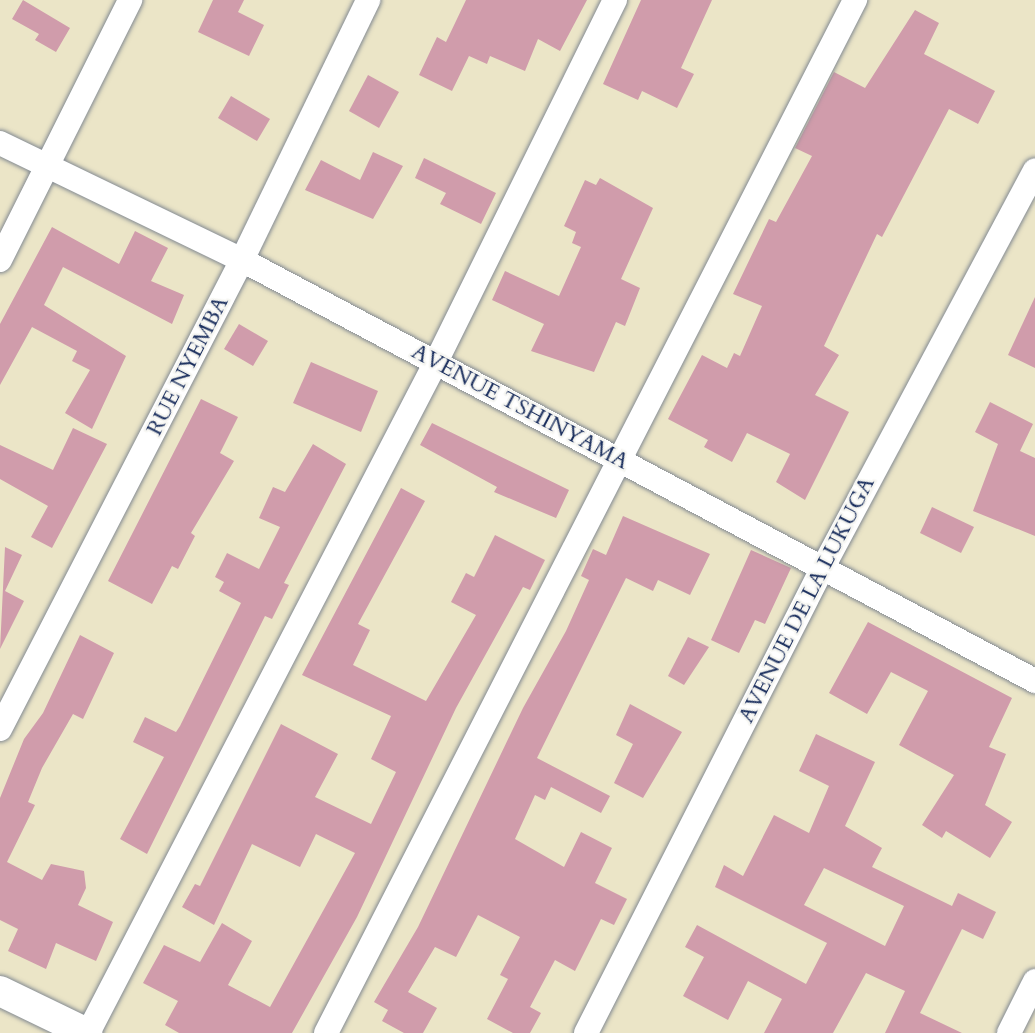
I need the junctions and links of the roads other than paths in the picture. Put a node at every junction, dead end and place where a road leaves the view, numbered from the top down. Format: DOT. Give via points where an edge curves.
graph roads {
  1 [pos="130,0"];
  2 [pos="368,0"];
  3 [pos="615,0"];
  4 [pos="855,0"];
  5 [pos="0,143"];
  6 [pos="47,168"];
  7 [pos="1035,171"];
  8 [pos="0,260"];
  9 [pos="242,260"];
  10 [pos="436,362"];
  11 [pos="620,461"];
  12 [pos="821,570"];
  13 [pos="1035,681"];
  14 [pos="0,729"];
  15 [pos="1035,981"];
  16 [pos="0,991"];
  17 [pos="87,1033"];
  18 [pos="326,1033"];
  19 [pos="586,1033"];
  20 [pos="1009,1033"];
  1 -- 6 [label="street"];
  2 -- 9 [label="street, RUE NYEMBA"];
  3 -- 10 [label="street"];
  4 -- 11 [label="street" via="763,170"];
  5 -- 6 [label="street, AVENUE TSHINYAMA"];
  6 -- 8 [label="street"];
  6 -- 9 [label="street, AVENUE TSHINYAMA"];
  7 -- 12 [label="street, AVENUE DE LA LUKUGA"];
  9 -- 10 [label="street, AVENUE TSHINYAMA"];
  9 -- 14 [label="street, RUE NYEMBA"];
  10 -- 11 [label="street, AVENUE TSHINYAMA"];
  10 -- 17 [label="street"];
  11 -- 12 [label="street, AVENUE TSHINYAMA"];
  11 -- 18 [label="street"];
  12 -- 13 [label="street, AVENUE TSHINYAMA"];
  12 -- 19 [label="street, AVENUE DE LA LUKUGA"];
  15 -- 20 [label="street"];
  16 -- 17 [label="street"];
}
